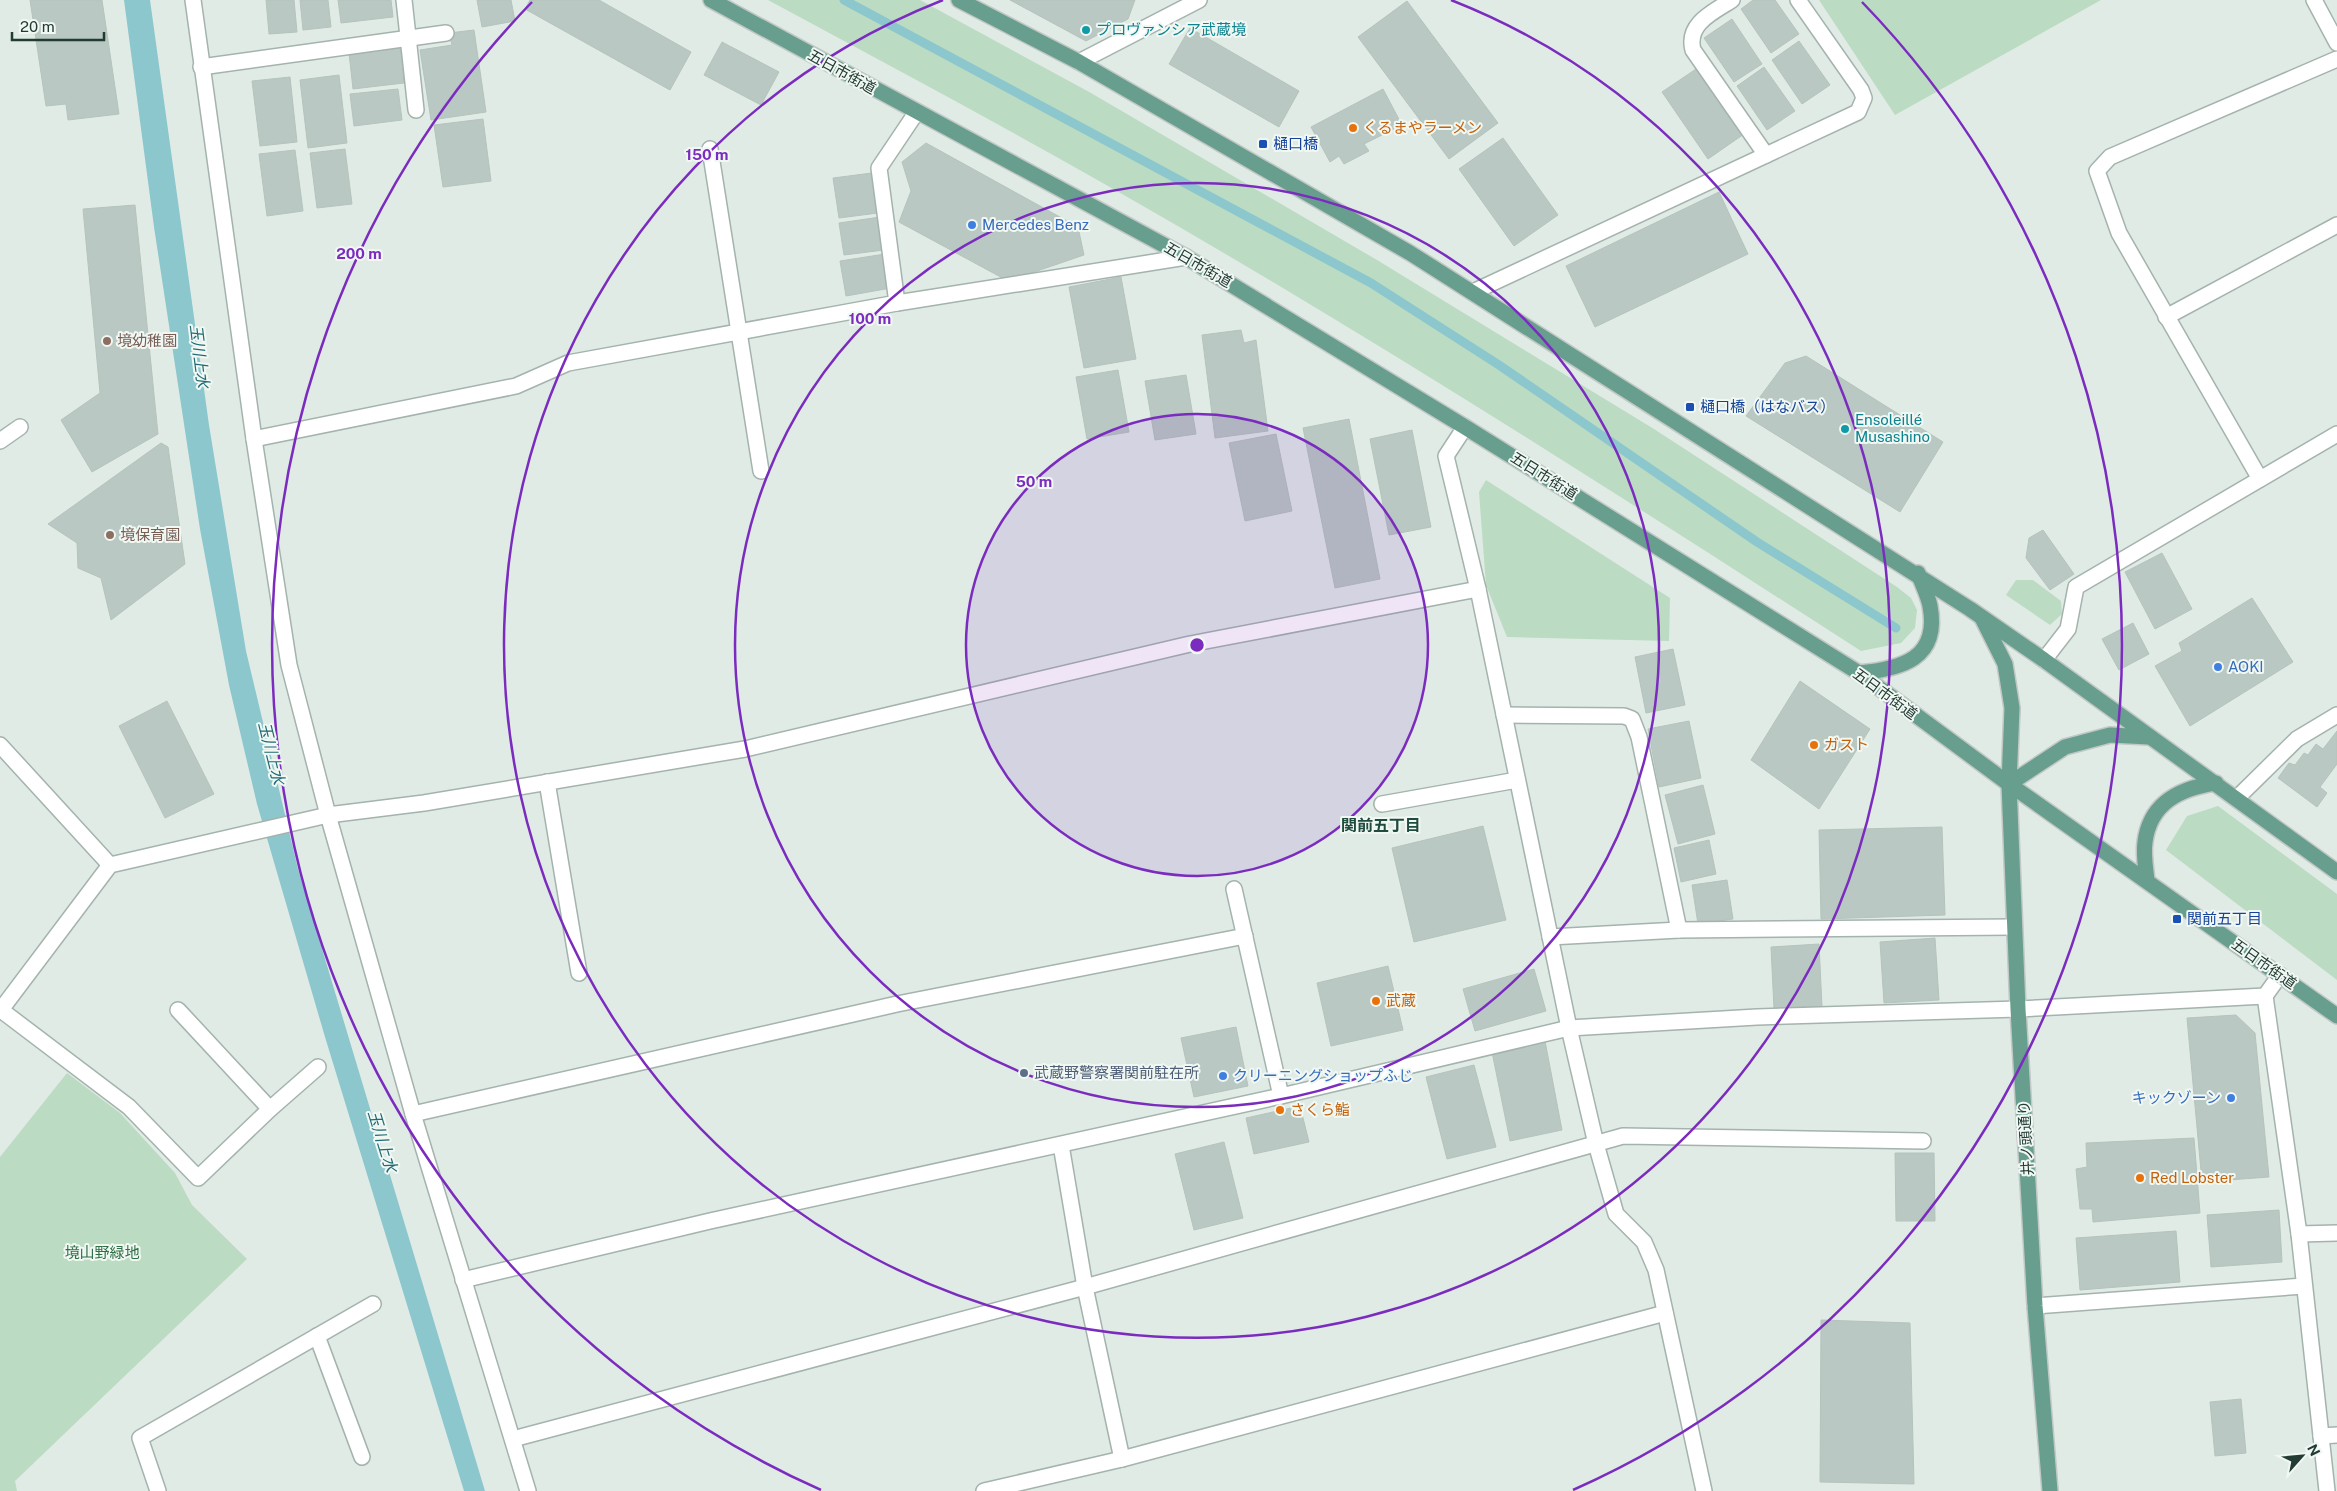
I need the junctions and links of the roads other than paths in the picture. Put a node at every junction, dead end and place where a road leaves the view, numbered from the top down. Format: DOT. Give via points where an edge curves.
graph roads {
  1 [pos="193,0"];
  2 [pos="404,0"];
  3 [pos="711,0"];
  4 [pos="959,0"];
  5 [pos="1199,0"];
  6 [pos="1732,0"];
  7 [pos="1798,0"];
  8 [pos="2314,0"];
  9 [pos="446,33"];
  10 [pos="408,38"];
  11 [pos="2337,43"];
  12 [pos="2337,59"];
  13 [pos="1079,62"];
  14 [pos="202,68"];
  15 [pos="416,110"];
  16 [pos="916,113"];
  17 [pos="710,149"];
  18 [pos="1766,155"];
  19 [pos="2337,225"];
  20 [pos="1186,257"];
  21 [pos="1473,292"];
  22 [pos="897,303"];
  23 [pos="2166,317"];
  24 [pos="739,331"];
  25 [pos="1465,426"];
  26 [pos="20,427"];
  27 [pos="2337,434"];
  28 [pos="254,439"];
  29 [pos="0,441"];
  30 [pos="761,471"];
  31 [pos="2260,479"];
  32 [pos="1918,574"];
  33 [pos="1478,589"];
  34 [pos="1982,617"];
  35 [pos="2044,660"];
  36 [pos="1859,674"];
  37 [pos="1504,715"];
  38 [pos="2337,715"];
  39 [pos="2149,737"];
  40 [pos="0,745"];
  41 [pos="1517,780"];
  42 [pos="547,782"];
  43 [pos="2216,783"];
  44 [pos="2009,784"];
  45 [pos="2237,798"];
  46 [pos="1382,804"];
  47 [pos="328,815"];
  48 [pos="110,865"];
  49 [pos="2337,872"];
  50 [pos="2147,882"];
  51 [pos="1234,889"];
  52 [pos="2014,927"];
  53 [pos="1679,930"];
  54 [pos="1245,936"];
  55 [pos="1550,937"];
  56 [pos="579,973"];
  57 [pos="2280,975"];
  58 [pos="5,991"];
  59 [pos="2265,996"];
  60 [pos="2018,1009"];
  61 [pos="0,1010"];
  62 [pos="178,1010"];
  63 [pos="2337,1016"];
  64 [pos="1569,1028"];
  65 [pos="318,1067"];
  66 [pos="1281,1096"];
  67 [pos="270,1109"];
  68 [pos="414,1114"];
  69 [pos="1923,1141"];
  70 [pos="1596,1144"];
  71 [pos="1061,1145"];
  72 [pos="2337,1233"];
  73 [pos="2299,1234"];
  74 [pos="463,1280"];
  75 [pos="2304,1286"];
  76 [pos="1085,1287"];
  77 [pos="374,1304"];
  78 [pos="2036,1306"];
  79 [pos="1665,1313"];
  80 [pos="317,1336"];
  81 [pos="2337,1435"];
  82 [pos="2321,1436"];
  83 [pos="513,1439"];
  84 [pos="362,1457"];
  85 [pos="1122,1459"];
  86 [pos="158,1491"];
  87 [pos="528,1491"];
  88 [pos="984,1491"];
  89 [pos="1704,1491"];
  90 [pos="2050,1491"];
  91 [pos="2327,1491"];
  1 -- 14 [label="street"];
  2 -- 10 [label="street"];
  3 -- 16 [label="main road, 五日市街道"];
  4 -- 13 [label="main road"];
  5 -- 13 [label="street"];
  6 -- 18 [label="street" via="1698,24 1690,40 1693,50"];
  7 -- 18 [label="street" via="1864,98 1858,112"];
  8 -- 11 [label="street"];
  9 -- 10 [label="street"];
  10 -- 14 [label="street"];
  10 -- 15 [label="street"];
  12 -- 23 [label="street" via="2110,157 2097,171 2119,233"];
  13 -- 21 [label="main road"];
  14 -- 28 [label="street"];
  16 -- 20 [label="main road, 五日市街道"];
  16 -- 22 [label="street" via="879,168"];
  17 -- 24 [label="street"];
  18 -- 21 [label="street"];
  19 -- 23 [label="street"];
  20 -- 22 [label="street"];
  20 -- 25 [label="main road, 五日市街道"];
  21 -- 32 [label="main road"];
  22 -- 24 [label="street"];
  23 -- 31 [label="street"];
  24 -- 28 [label="street" via="568,363 516,386"];
  24 -- 30 [label="street"];
  25 -- 33 [label="street" via="1446,456"];
  25 -- 36 [label="main road, 五日市街道"];
  26 -- 29 [label="street"];
  27 -- 31 [label="street"];
  28 -- 47 [label="street" via="289,665"];
  31 -- 35 [label="street" via="2076,587 2068,629"];
  32 -- 34 [label="main road"];
  32 -- 36 [label="main road" via="1930,606 1929,641 1919,656 1903,666"];
  33 -- 37 [label="street"];
  33 -- 42 [label="street" via="1190,644 744,749"];
  34 -- 35 [label="main road"];
  34 -- 44 [label="main road, 井ノ頭通り" via="2005,664 2012,708"];
  35 -- 39 [label="main road"];
  36 -- 44 [label="main road, 五日市街道"];
  37 -- 41 [label="street"];
  37 -- 53 [label="street" via="1624,716 1632,719 1640,737"];
  38 -- 45 [label="street" via="2297,739"];
  39 -- 43 [label="main road"];
  39 -- 44 [label="main road" via="2110,734 2065,747"];
  40 -- 48 [label="street"];
  41 -- 46 [label="street"];
  41 -- 55 [label="street"];
  42 -- 47 [label="street"];
  42 -- 56 [label="street"];
  43 -- 45 [label="main road"];
  43 -- 50 [label="main road" via="2177,793 2162,804 2150,822 2145,843"];
  44 -- 50 [label="main road, 五日市街道"];
  44 -- 52 [label="main road, 井ノ頭通り"];
  45 -- 49 [label="main road"];
  47 -- 48 [label="street"];
  47 -- 68 [label="street"];
  48 -- 58 [label="street"];
  50 -- 57 [label="main road, 五日市街道"];
  51 -- 54 [label="street"];
  52 -- 53 [label="street"];
  52 -- 60 [label="main road, 井ノ頭通り"];
  53 -- 55 [label="street"];
  54 -- 66 [label="street"];
  54 -- 68 [label="street" via="897,1004"];
  55 -- 64 [label="street"];
  57 -- 59 [label="street"];
  57 -- 63 [label="main road, 五日市街道"];
  58 -- 61 [label="street"];
  59 -- 60 [label="street"];
  59 -- 73 [label="street"];
  60 -- 64 [label="street" via="1757,1017"];
  60 -- 78 [label="main road, 井ノ頭通り"];
  61 -- 67 [label="street" via="129,1107 198,1178"];
  62 -- 67 [label="street"];
  64 -- 66 [label="street"];
  64 -- 70 [label="street"];
  65 -- 67 [label="street"];
  66 -- 71 [label="street"];
  68 -- 74 [label="street"];
  69 -- 70 [label="street" via="1623,1136"];
  70 -- 76 [label="street"];
  70 -- 79 [label="street" via="1616,1214 1644,1242 1656,1270"];
  71 -- 74 [label="street" via="710,1221"];
  71 -- 76 [label="street"];
  72 -- 73 [label="street"];
  73 -- 75 [label="street"];
  74 -- 83 [label="street"];
  75 -- 78 [label="street"];
  75 -- 82 [label="street"];
  76 -- 83 [label="street"];
  76 -- 85 [label="street"];
  77 -- 80 [label="street"];
  78 -- 90 [label="main road, 井ノ頭通り"];
  79 -- 85 [label="street"];
  79 -- 89 [label="street"];
  80 -- 84 [label="street"];
  80 -- 86 [label="street" via="140,1438"];
  81 -- 82 [label="street"];
  82 -- 91 [label="street"];
  83 -- 87 [label="street"];
  85 -- 88 [label="street"];
}
